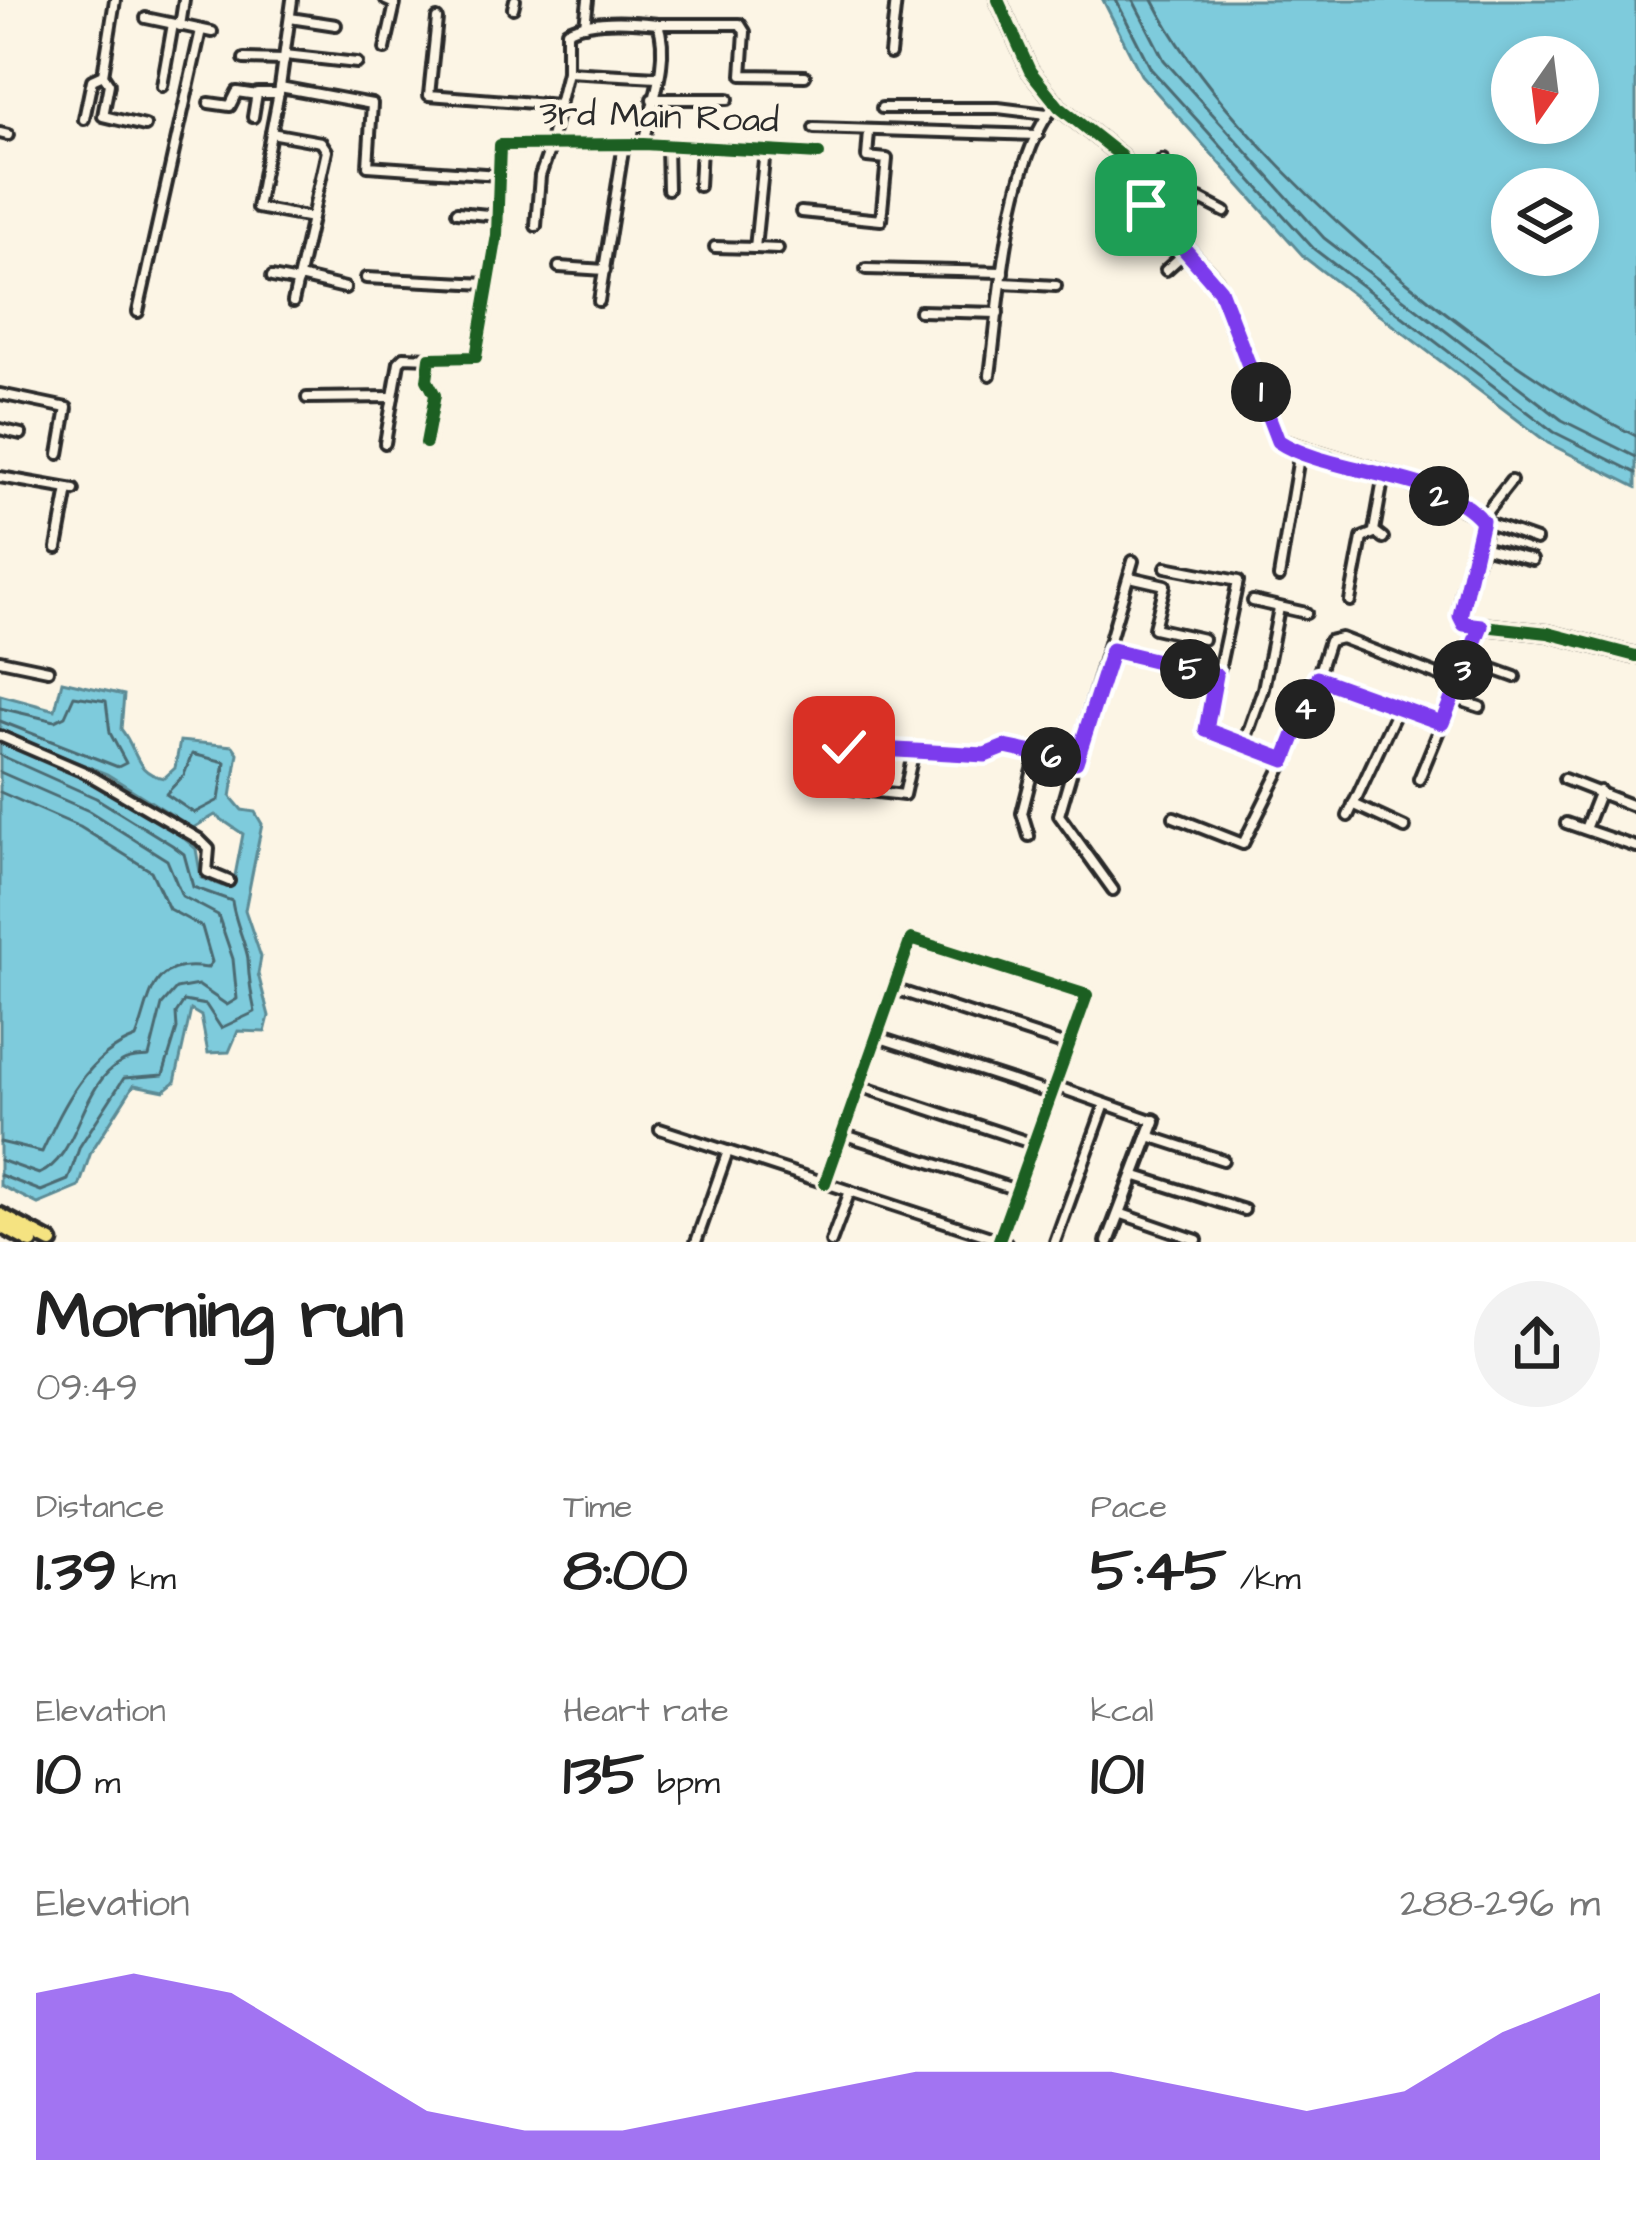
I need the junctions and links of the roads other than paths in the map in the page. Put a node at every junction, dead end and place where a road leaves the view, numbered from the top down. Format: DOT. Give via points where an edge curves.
graph roads {
  1 [pos="115,0"];
  2 [pos="184,0"];
  3 [pos="292,0"];
  4 [pos="386,0"];
  5 [pos="588,0"];
  6 [pos="896,0"];
  7 [pos="998,0"];
  8 [pos="146,18"];
  9 [pos="290,18"];
  10 [pos="437,19"];
  11 [pos="658,23"];
  12 [pos="177,25"];
  13 [pos="585,25"];
  14 [pos="336,26"];
  15 [pos="201,30"];
  16 [pos="212,32"];
  17 [pos="385,49"];
  18 [pos="890,54"];
  19 [pos="284,57"];
  20 [pos="244,59"];
  21 [pos="357,63"];
  22 [pos="567,72"];
  23 [pos="103,75"];
  24 [pos="805,76"];
  25 [pos="657,77"];
  26 [pos="163,86"];
  27 [pos="279,90"];
  28 [pos="257,95"];
  29 [pos="652,99"];
  30 [pos="728,99"];
  31 [pos="209,103"];
  32 [pos="559,105"];
  33 [pos="882,109"];
  34 [pos="1052,109"];
  35 [pos="253,117"];
  36 [pos="84,119"];
  37 [pos="145,126"];
  38 [pos="814,128"];
  39 [pos="869,132"];
  40 [pos="271,133"];
  41 [pos="1038,135"];
  42 [pos="551,142"];
  43 [pos="624,144"];
  44 [pos="643,144"];
  45 [pos="667,146"];
  46 [pos="701,147"];
  47 [pos="765,149"];
  48 [pos="819,154"];
  49 [pos="1163,160"];
  50 [pos="1125,164"];
  51 [pos="499,176"];
  52 [pos="699,186"];
  53 [pos="1134,187"];
  54 [pos="668,189"];
  55 [pos="457,212"];
  56 [pos="801,212"];
  57 [pos="1225,212"];
  58 [pos="498,216"];
  59 [pos="312,218"];
  60 [pos="1107,221"];
  61 [pos="536,226"];
  62 [pos="1171,230"];
  63 [pos="1116,236"];
  64 [pos="715,247"];
  65 [pos="755,248"];
  66 [pos="778,249"];
  67 [pos="1189,250"];
  68 [pos="559,267"];
  69 [pos="866,269"];
  70 [pos="604,270"];
  71 [pos="1166,270"];
  72 [pos="272,277"];
  73 [pos="366,278"];
  74 [pos="1003,278"];
  75 [pos="298,280"];
  76 [pos="487,284"];
  77 [pos="1056,286"];
  78 [pos="345,288"];
  79 [pos="599,301"];
  80 [pos="293,302"];
  81 [pos="920,311"];
  82 [pos="138,312"];
  83 [pos="998,313"];
  84 [pos="430,358"];
  85 [pos="990,374"];
  86 [pos="0,394"];
  87 [pos="393,397"];
  88 [pos="307,398"];
  89 [pos="0,429"];
  90 [pos="22,434"];
  91 [pos="385,443"];
  92 [pos="426,443"];
  93 [pos="1300,451"];
  94 [pos="58,454"];
  95 [pos="1384,474"];
  96 [pos="0,477"];
  97 [pos="1510,481"];
  98 [pos="1482,520"];
  99 [pos="1536,540"];
  100 [pos="1478,546"];
  101 [pos="57,548"];
  102 [pos="1133,560"];
  103 [pos="1532,560"];
  104 [pos="1166,567"];
  105 [pos="1130,577"];
  106 [pos="1279,577"];
  107 [pos="1253,601"];
  108 [pos="1350,601"];
  109 [pos="1280,608"];
  110 [pos="1306,613"];
  111 [pos="1481,626"];
  112 [pos="1203,639"];
  113 [pos="1112,650"];
  114 [pos="1636,656"];
  115 [pos="0,660"];
  116 [pos="1468,660"];
  117 [pos="48,670"];
  118 [pos="1216,675"];
  119 [pos="1515,677"];
  120 [pos="1317,678"];
  121 [pos="1458,683"];
  122 [pos="1453,698"];
  123 [pos="1480,706"];
  124 [pos="1398,708"];
  125 [pos="1442,723"];
  126 [pos="0,736"];
  127 [pos="1244,743"];
  128 [pos="844,747"];
  129 [pos="914,750"];
  130 [pos="1037,754"];
  131 [pos="1285,760"];
  132 [pos="1076,762"];
  133 [pos="1419,779"];
  134 [pos="1564,779"];
  135 [pos="850,789"];
  136 [pos="1600,791"];
  137 [pos="1353,803"];
  138 [pos="1636,807"];
  139 [pos="1348,816"];
  140 [pos="1174,817"];
  141 [pos="1566,823"];
  142 [pos="1405,828"];
  143 [pos="1585,829"];
  144 [pos="1029,836"];
  145 [pos="1636,848"];
  146 [pos="230,881"];
  147 [pos="1113,890"];
  148 [pos="893,988"];
  149 [pos="876,1036"];
  150 [pos="1069,1046"];
  151 [pos="859,1086"];
  152 [pos="1053,1090"];
  153 [pos="1105,1104"];
  154 [pos="1154,1121"];
  155 [pos="660,1129"];
  156 [pos="842,1133"];
  157 [pos="1148,1136"];
  158 [pos="1034,1144"];
  159 [pos="728,1151"];
  160 [pos="1223,1160"];
  161 [pos="1133,1175"];
  162 [pos="825,1183"];
  163 [pos="1017,1190"];
  164 [pos="850,1191"];
  165 [pos="1244,1210"];
  166 [pos="1119,1214"];
  167 [pos="0,1215"];
  168 [pos="0,1225"];
  169 [pos="1197,1240"];
  170 [pos="1002,1241"];
  171 [pos="31,1242"];
  172 [pos="51,1242"];
  173 [pos="696,1242"];
  174 [pos="831,1242"];
  175 [pos="1055,1242"];
  176 [pos="1108,1242"];
  1 -- 23 [label="street"];
  2 -- 12 [label="street"];
  3 -- 9 [label="street"];
  4 -- 17 [label="street" via="395,4"];
  5 -- 13 [label="street"];
  6 -- 18 [label="street"];
  7 -- 34 [label="street"];
  8 -- 12 [label="street"];
  9 -- 14 [label="street"];
  9 -- 19 [label="street"];
  10 -- 32 [label="street" via="429,95"];
  11 -- 13 [label="street"];
  11 -- 24 [label="street" via="740,24 742,75"];
  11 -- 25 [label="street"];
  12 -- 15 [label="street"];
  12 -- 26 [label="street"];
  13 -- 22 [label="street" via="567,32"];
  15 -- 16 [label="street"];
  15 -- 82 [label="street"];
  19 -- 20 [label="street"];
  19 -- 21 [label="street"];
  19 -- 27 [label="street"];
  22 -- 25 [label="street"];
  22 -- 32 [label="street"];
  23 -- 36 [label="street" via="92,80"];
  23 -- 37 [label="street" via="105,119"];
  25 -- 29 [label="street"];
  27 -- 28 [label="street"];
  27 -- 40 [label="street"];
  27 -- 51 [label="street" via="372,104 368,166"];
  28 -- 31 [label="street" via="236,92 230,106"];
  28 -- 35 [label="street"];
  29 -- 30 [label="street"];
  29 -- 44 [label="street"];
  32 -- 42 [label="street"];
  33 -- 34 [label="street"];
  34 -- 41 [label="street"];
  34 -- 50 [label="street"];
  38 -- 39 [label="street"];
  39 -- 41 [label="street"];
  39 -- 56 [label="street" via="867,157 887,159 880,220"];
  40 -- 59 [label="street" via="327,147"];
  40 -- 59 [label="street" via="257,208"];
  41 -- 74 [label="street"];
  42 -- 43 [label="street, 3rd Main Road"];
  42 -- 51 [label="street, 3rd Main Road" via="500,145"];
  42 -- 61 [label="street"];
  43 -- 44 [label="street, 3rd Main Road"];
  43 -- 70 [label="street"];
  44 -- 45 [label="street, 3rd Main Road"];
  45 -- 46 [label="street, 3rd Main Road"];
  45 -- 54 [label="street"];
  46 -- 47 [label="street, 3rd Main Road"];
  46 -- 52 [label="street"];
  47 -- 48 [label="street, 3rd Main Road"];
  47 -- 65 [label="street"];
  49 -- 53 [label="street"];
  50 -- 53 [label="street"];
  50 -- 60 [label="street"];
  51 -- 58 [label="street"];
  53 -- 62 [label="street"];
  55 -- 58 [label="street"];
  57 -- 62 [label="street" via="1200,199"];
  58 -- 76 [label="street"];
  59 -- 75 [label="street"];
  62 -- 63 [label="street" via="1143,241"];
  62 -- 67 [label="street"];
  64 -- 65 [label="street"];
  65 -- 66 [label="street"];
  67 -- 71 [label="street"];
  67 -- 93 [label="street" via="1220,290 1278,441"];
  68 -- 70 [label="street"];
  69 -- 74 [label="street"];
  70 -- 79 [label="street"];
  72 -- 75 [label="street"];
  73 -- 76 [label="street"];
  74 -- 77 [label="street"];
  74 -- 83 [label="street"];
  75 -- 78 [label="street"];
  75 -- 80 [label="street"];
  76 -- 84 [label="street" via="473,360"];
  81 -- 83 [label="street"];
  83 -- 85 [label="street"];
  84 -- 87 [label="street" via="401,358"];
  84 -- 92 [label="street" via="435,395"];
  86 -- 94 [label="street" via="67,408"];
  87 -- 88 [label="street"];
  87 -- 91 [label="street"];
  89 -- 90 [label="street"];
  93 -- 95 [label="street"];
  93 -- 106 [label="street"];
  95 -- 98 [label="street"];
  95 -- 108 [label="street" via="1379,535 1362,538"];
  96 -- 101 [label="street" via="71,489"];
  97 -- 98 [label="street"];
  98 -- 99 [label="street"];
  98 -- 100 [label="street"];
  100 -- 103 [label="street"];
  100 -- 111 [label="street" via="1460,616"];
  102 -- 105 [label="street"];
  104 -- 118 [label="street" via="1238,581"];
  105 -- 112 [label="street" via="1165,585 1154,628"];
  105 -- 113 [label="street"];
  107 -- 109 [label="street"];
  109 -- 110 [label="street"];
  109 -- 127 [label="street"];
  111 -- 114 [label="street" via="1549,633"];
  111 -- 116 [label="street"];
  113 -- 118 [label="street"];
  113 -- 132 [label="street"];
  115 -- 117 [label="street"];
  116 -- 119 [label="street"];
  116 -- 121 [label="street"];
  118 -- 127 [label="street" via="1206,730"];
  120 -- 121 [label="street" via="1329,641 1341,638"];
  120 -- 124 [label="street"];
  120 -- 131 [label="street"];
  121 -- 122 [label="street"];
  122 -- 123 [label="street"];
  122 -- 125 [label="street"];
  124 -- 125 [label="street"];
  124 -- 137 [label="street"];
  125 -- 133 [label="street"];
  126 -- 146 [label="street" via="86,773 199,839 209,849 207,872"];
  127 -- 131 [label="street"];
  128 -- 129 [label="street"];
  129 -- 130 [label="street"];
  129 -- 135 [label="street" via="907,793"];
  130 -- 132 [label="street"];
  130 -- 144 [label="street" via="1022,813"];
  131 -- 140 [label="street" via="1243,844"];
  132 -- 147 [label="street" via="1060,806 1062,825"];
  134 -- 136 [label="street"];
  136 -- 138 [label="street"];
  136 -- 143 [label="street"];
  137 -- 139 [label="street"];
  137 -- 142 [label="street"];
  141 -- 143 [label="street"];
  143 -- 145 [label="street"];
  148 -- 149 [label="street"];
  148 -- 150 [label="street"];
  148 -- 150 [label="street" via="910,939 1087,995"];
  149 -- 151 [label="street"];
  149 -- 152 [label="street"];
  150 -- 152 [label="street"];
  151 -- 156 [label="street"];
  151 -- 158 [label="street"];
  152 -- 153 [label="street"];
  152 -- 158 [label="street"];
  153 -- 154 [label="street"];
  153 -- 175 [label="street"];
  154 -- 157 [label="street"];
  155 -- 159 [label="street"];
  156 -- 162 [label="street"];
  156 -- 163 [label="street"];
  157 -- 160 [label="street"];
  157 -- 161 [label="street"];
  158 -- 163 [label="street"];
  159 -- 162 [label="street"];
  159 -- 173 [label="street"];
  161 -- 165 [label="street"];
  161 -- 166 [label="street"];
  162 -- 164 [label="street"];
  163 -- 170 [label="street"];
  164 -- 170 [label="street"];
  164 -- 174 [label="street"];
  166 -- 169 [label="street"];
  166 -- 176 [label="street"];
  167 -- 172 [label="main road"];
  168 -- 171 [label="main road"];
}
